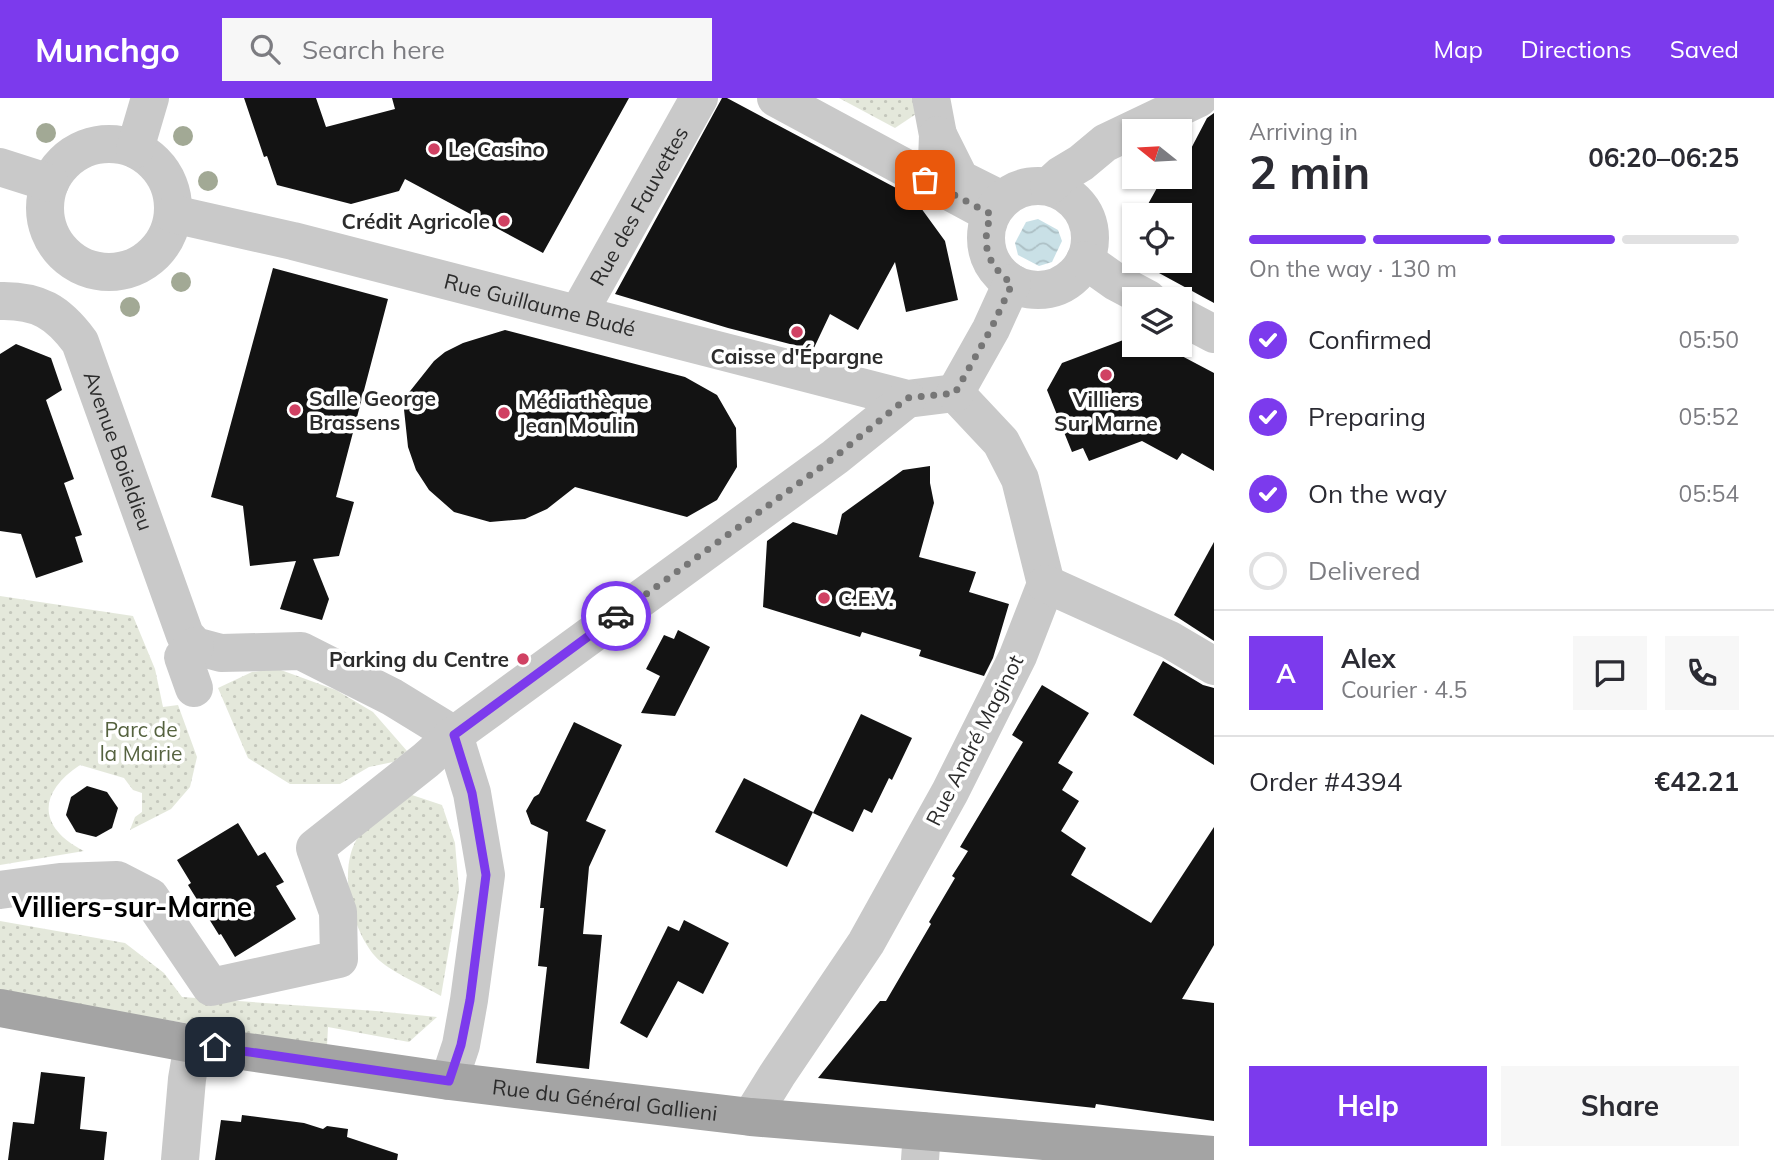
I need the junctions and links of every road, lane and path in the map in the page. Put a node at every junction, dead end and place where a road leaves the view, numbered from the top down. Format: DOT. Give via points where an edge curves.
graph roads {
  1 [pos="150,98"];
  2 [pos="699,98"];
  3 [pos="776,98"];
  4 [pos="1199,98"];
  5 [pos="935,116"];
  6 [pos="135,149"];
  7 [pos="0,167"];
  8 [pos="50,183"];
  9 [pos="1068,183"];
  10 [pos="942,189"];
  11 [pos="997,207"];
  12 [pos="173,214"];
  13 [pos="1085,260"];
  14 [pos="76,263"];
  15 [pos="1012,284"];
  16 [pos="1125,287"];
  17 [pos="0,301"];
  18 [pos="47,310"];
  19 [pos="578,314"];
  20 [pos="1192,322"];
  21 [pos="1214,334"];
  22 [pos="955,393"];
  23 [pos="907,398"];
  24 [pos="1046,584"];
  25 [pos="195,646"];
  26 [pos="1214,666"];
  27 [pos="194,688"];
  28 [pos="454,735"];
  29 [pos="0,890"];
  30 [pos="0,1008"];
  31 [pos="193,1044"];
  32 [pos="449,1081"];
  33 [pos="751,1117"];
  34 [pos="921,1146"];
  35 [pos="1214,1156"];
  36 [pos="180,1160"];
  1 -- 6 [label="street"];
  2 -- 19 [label="street, Rue des Fauvettes"];
  3 -- 10 [label="street"];
  4 -- 9 [label="street" via="1105,143"];
  5 -- 10 [label="street" via="937,177"];
  5 -- 11 [label="street" via="960,179"];
  6 -- 8 [label="street" via="95,145 76,152"];
  6 -- 12 [label="street" via="152,159 165,175"];
  7 -- 8 [label="street"];
  8 -- 14 [label="street" via="45,202 47,223 54,241"];
  9 -- 11 [label="street" via="1016,190"];
  9 -- 13 [label="street" via="1089,228"];
  10 -- 11 [label="street"];
  11 -- 15 [label="street" via="986,229 986,245 990,261"];
  12 -- 14 [label="street" via="158,251 142,264 104,273"];
  12 -- 19 [label="street, Rue Guillaume Budé"];
  13 -- 15 [label="street" via="1062,284 1045,290"];
  13 -- 16 [label="street"];
  14 -- 18 [label="street"];
  15 -- 22 [label="street"];
  17 -- 18 [label="street" via="21,301"];
  18 -- 25 [label="street, Avenue Boieldieu" via="66,323 80,342 185,635"];
  19 -- 23 [label="street, Rue Guillaume Budé"];
  20 -- 21 [label="street"];
  22 -- 23 [label="street"];
  22 -- 24 [label="street" via="1001,442 1020,479"];
  23 -- 28 [label="street" via="835,457"];
  24 -- 26 [label="street" via="1170,640"];
  24 -- 33 [label="street, Rue André Maginot" via="1018,656 937,815 866,943"];
  25 -- 27 [label="street" via="183,657"];
  25 -- 28 [label="street" via="221,653 301,650"];
  28 -- 29 [label="street" via="315,848 338,912 340,959 211,987 150,897 117,880 60,881"];
  28 -- 32 [label="street" via="472,793 486,875 470,1000"];
  30 -- 31 [label="main road, Rue du Général Gallieni"];
  31 -- 32 [label="main road, Rue du Général Gallieni"];
  31 -- 36 [label="street"];
  32 -- 33 [label="main road, Rue du Général Gallieni"];
  33 -- 34 [label="main road, Rue du Général Gallieni"];
  34 -- 35 [label="main road, Rue du Général Gallieni"];
}
